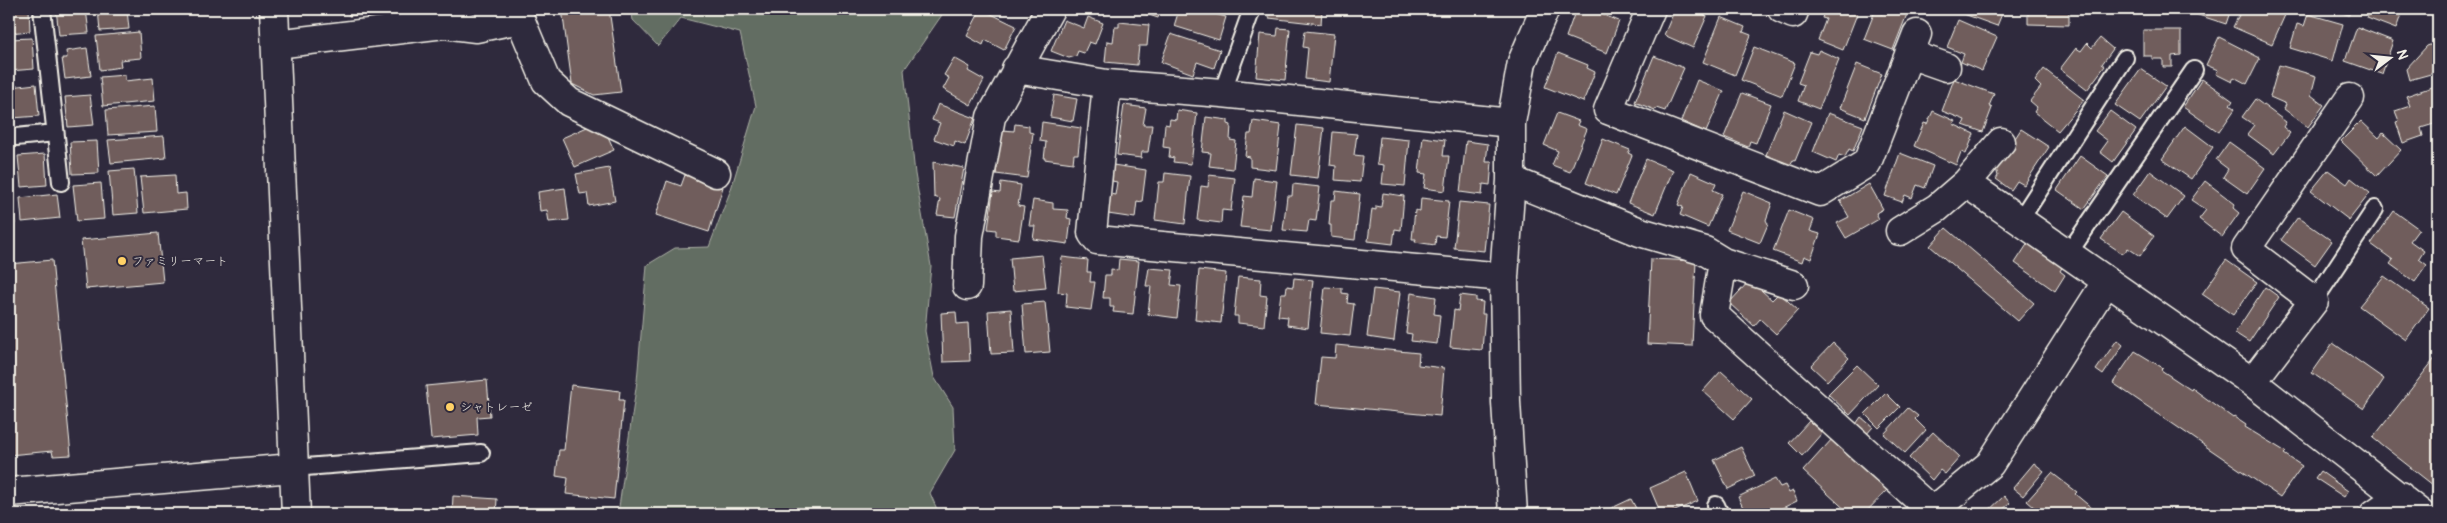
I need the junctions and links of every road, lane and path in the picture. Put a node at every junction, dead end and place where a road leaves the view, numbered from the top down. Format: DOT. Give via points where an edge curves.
graph roads {
  1 [pos="42,9"];
  2 [pos="274,9"];
  3 [pos="1050,9"];
  4 [pos="1252,9"];
  5 [pos="1545,9"];
  6 [pos="1651,9"];
  7 [pos="1782,9"];
  8 [pos="1795,9"];
  9 [pos="276,44"];
  10 [pos="2125,58"];
  11 [pos="1946,67"];
  12 [pos="1016,69"];
  13 [pos="2194,70"];
  14 [pos="1106,84"];
  15 [pos="1222,93"];
  16 [pos="2350,98"];
  17 [pos="1511,123"];
  18 [pos="56,133"];
  19 [pos="16,137"];
  20 [pos="2001,142"];
  21 [pos="716,173"];
  22 [pos="1511,180"];
  23 [pos="60,182"];
  24 [pos="1966,183"];
  25 [pos="2375,209"];
  26 [pos="2020,220"];
  27 [pos="1900,231"];
  28 [pos="2068,254"];
  29 [pos="1722,262"];
  30 [pos="1504,277"];
  31 [pos="2107,281"];
  32 [pos="1794,285"];
  33 [pos="968,286"];
  34 [pos="2314,301"];
  35 [pos="2252,382"];
  36 [pos="481,453"];
  37 [pos="293,468"];
  38 [pos="9,492"];
  39 [pos="2400,496"];
  40 [pos="1931,513"];
  41 [pos="296,514"];
  42 [pos="1513,514"];
  43 [pos="2374,514"];
  44 [pos="2421,514"];
  1 -- 18 [label="lane"];
  2 -- 9 [label="street"];
  3 -- 12 [label="street"];
  4 -- 15 [label="lane"];
  5 -- 17 [label="street" via="1522,62"];
  6 -- 11 [label="street" via="1608,110 1820,192 1867,163 1913,44"];
  7 -- 8 [label="street" via="1794,14"];
  9 -- 21 [label="street" via="444,24 476,28 520,19 546,82 569,102"];
  9 -- 37 [label="street"];
  10 -- 26 [label="lane"];
  12 -- 14 [label="street"];
  12 -- 33 [label="street" via="991,117 969,236"];
  13 -- 28 [label="lane"];
  14 -- 15 [label="street"];
  14 -- 30 [label="street" via="1092,233 1097,240"];
  15 -- 17 [label="street"];
  16 -- 34 [label="street" via="2246,249"];
  17 -- 22 [label="street"];
  18 -- 19 [label="lane"];
  18 -- 23 [label="lane"];
  20 -- 24 [label="street"];
  22 -- 29 [label="street" via="1640,232 1705,251"];
  22 -- 30 [label="street"];
  24 -- 26 [label="street"];
  24 -- 27 [label="street" via="1937,208"];
  25 -- 34 [label="lane"];
  26 -- 28 [label="street"];
  28 -- 31 [label="street"];
  29 -- 32 [label="street"];
  29 -- 40 [label="street" via="1714,315"];
  30 -- 42 [label="street" via="1506,402"];
  31 -- 35 [label="street"];
  31 -- 40 [label="street" via="1990,464"];
  34 -- 35 [label="street"];
  35 -- 39 [label="street"];
  36 -- 37 [label="lane"];
  37 -- 38 [label="street"];
  37 -- 41 [label="street"];
  39 -- 43 [label="street"];
  39 -- 44 [label="street"];
}
